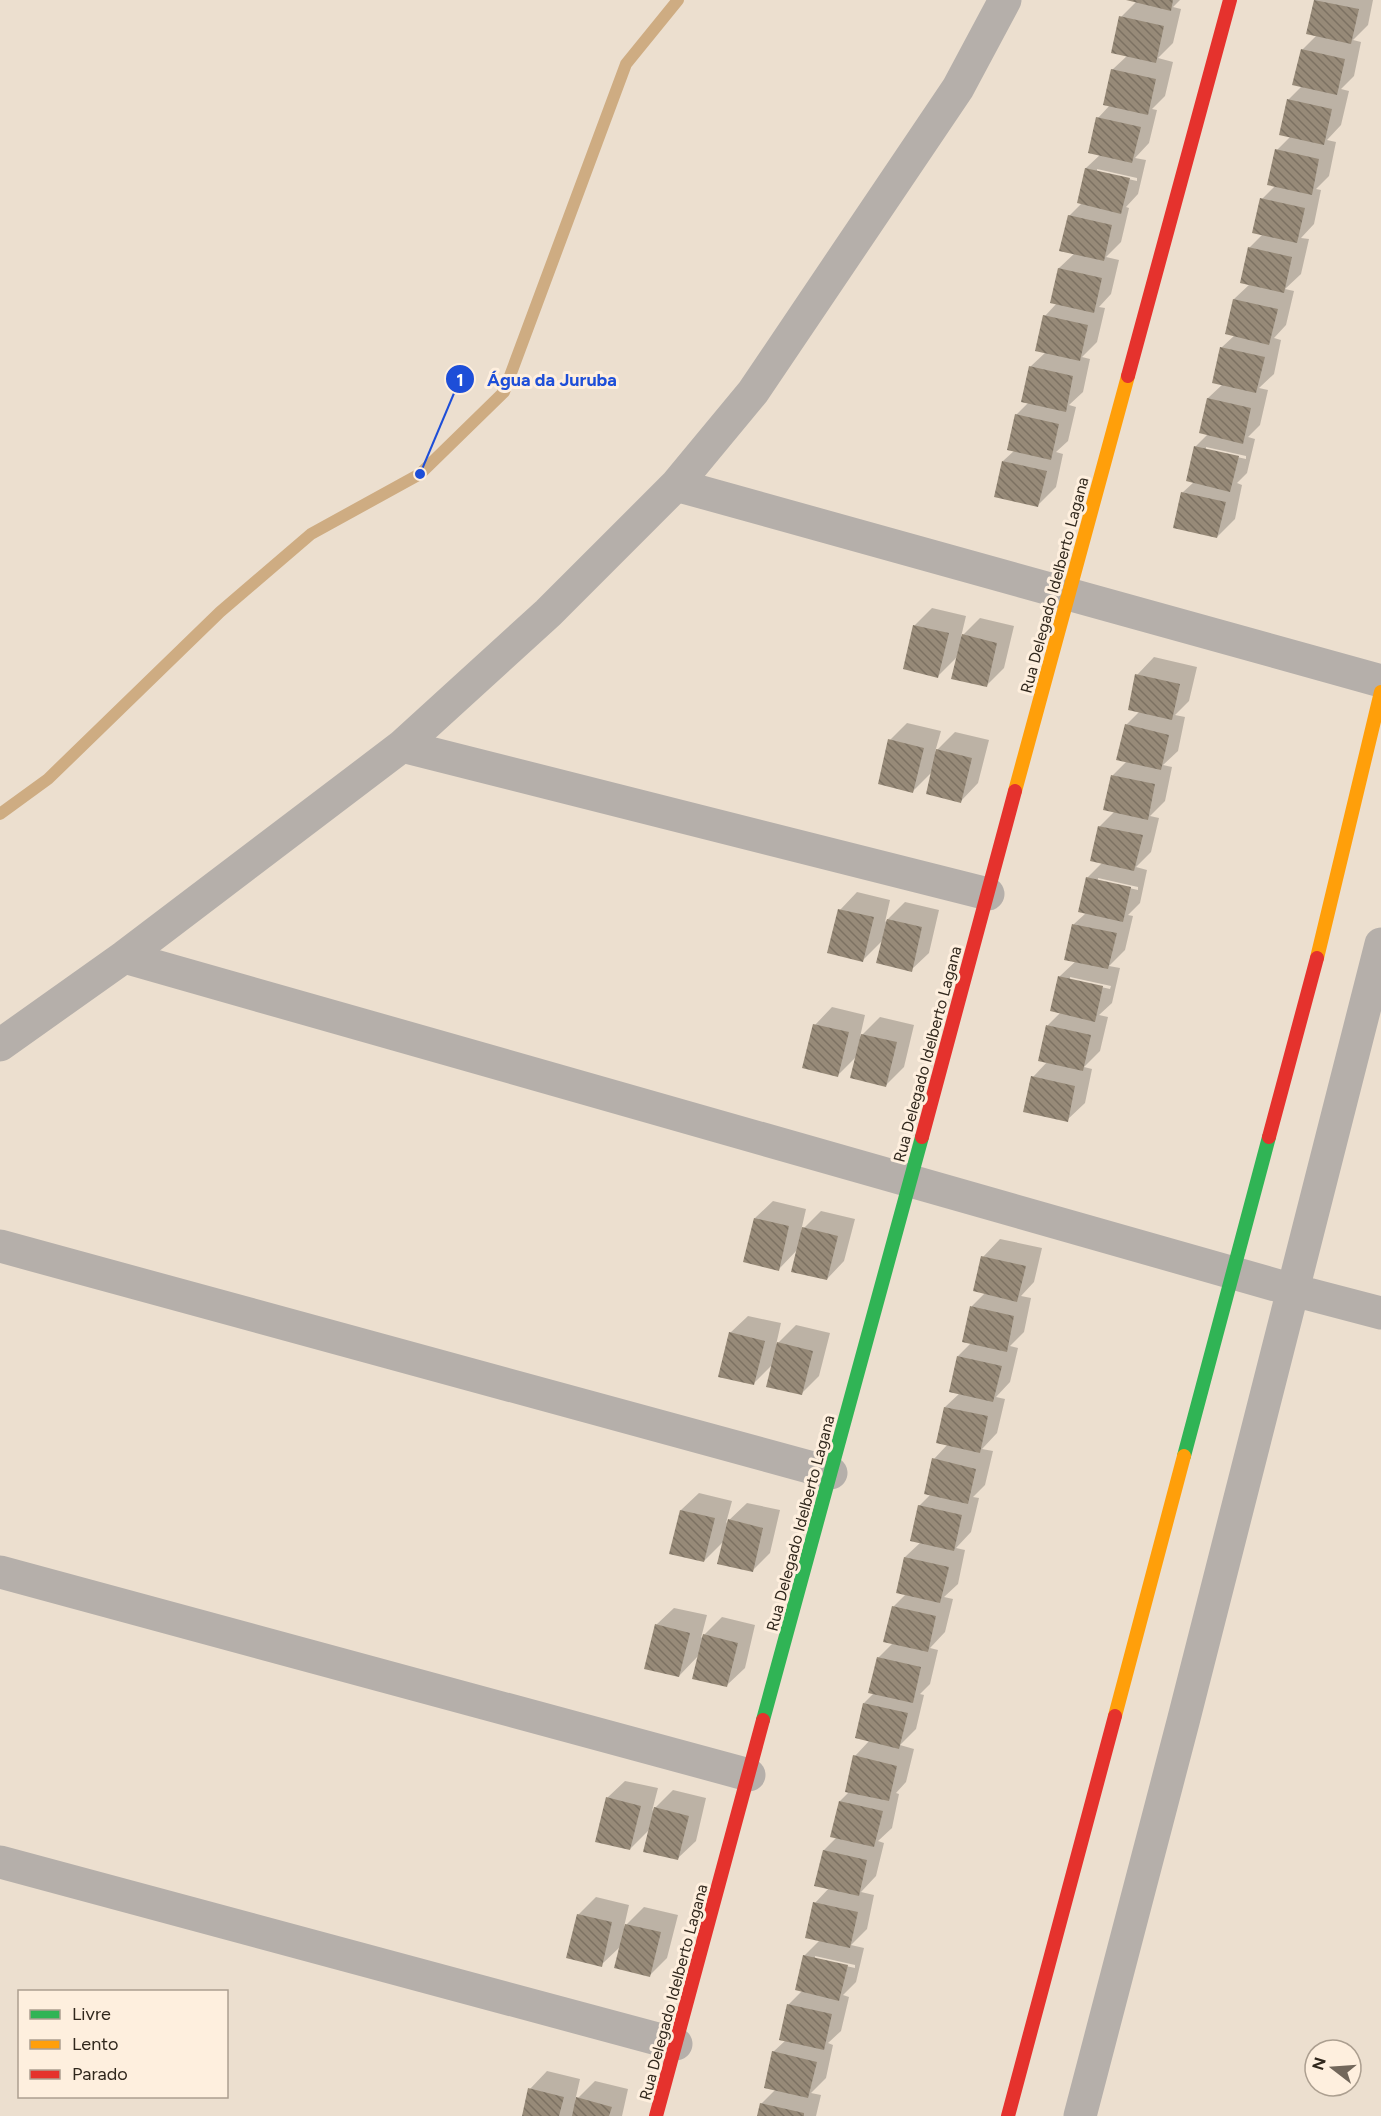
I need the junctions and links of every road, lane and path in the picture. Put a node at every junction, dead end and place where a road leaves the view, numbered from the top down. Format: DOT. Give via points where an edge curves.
graph roads {
  1 [pos="1005,0"];
  2 [pos="1230,0"];
  3 [pos="676,485"];
  4 [pos="1069,594"];
  5 [pos="1381,681"];
  6 [pos="1381,692"];
  7 [pos="402,746"];
  8 [pos="988,894"];
  9 [pos="1381,944"];
  10 [pos="124,957"];
  11 [pos="0,1045"];
  12 [pos="910,1181"];
  13 [pos="0,1246"];
  14 [pos="1233,1273"];
  15 [pos="1293,1290"];
  16 [pos="1381,1312"];
  17 [pos="831,1473"];
  18 [pos="0,1572"];
  19 [pos="749,1775"];
  20 [pos="0,1862"];
  21 [pos="676,2044"];
  22 [pos="656,2116"];
  23 [pos="1008,2116"];
  24 [pos="1080,2116"];
  1 -- 3 [label="street" via="958,88 753,392"];
  2 -- 4 [label="street, Rua Delegado Idelberto Lagana"];
  3 -- 4 [label="street"];
  3 -- 7 [label="street" via="548,613"];
  4 -- 5 [label="street"];
  4 -- 8 [label="street, Rua Delegado Idelberto Lagana"];
  6 -- 14 [label="street" via="1329,911"];
  7 -- 8 [label="street"];
  7 -- 10 [label="street"];
  8 -- 12 [label="street, Rua Delegado Idelberto Lagana"];
  9 -- 15 [label="street"];
  10 -- 11 [label="street"];
  10 -- 12 [label="street"];
  12 -- 14 [label="street"];
  12 -- 17 [label="street, Rua Delegado Idelberto Lagana"];
  13 -- 17 [label="street"];
  14 -- 15 [label="street"];
  14 -- 23 [label="street"];
  15 -- 16 [label="street"];
  15 -- 24 [label="street"];
  17 -- 19 [label="street, Rua Delegado Idelberto Lagana"];
  18 -- 19 [label="street"];
  19 -- 21 [label="street, Rua Delegado Idelberto Lagana"];
  20 -- 21 [label="street"];
  21 -- 22 [label="street, Rua Delegado Idelberto Lagana"];
}
